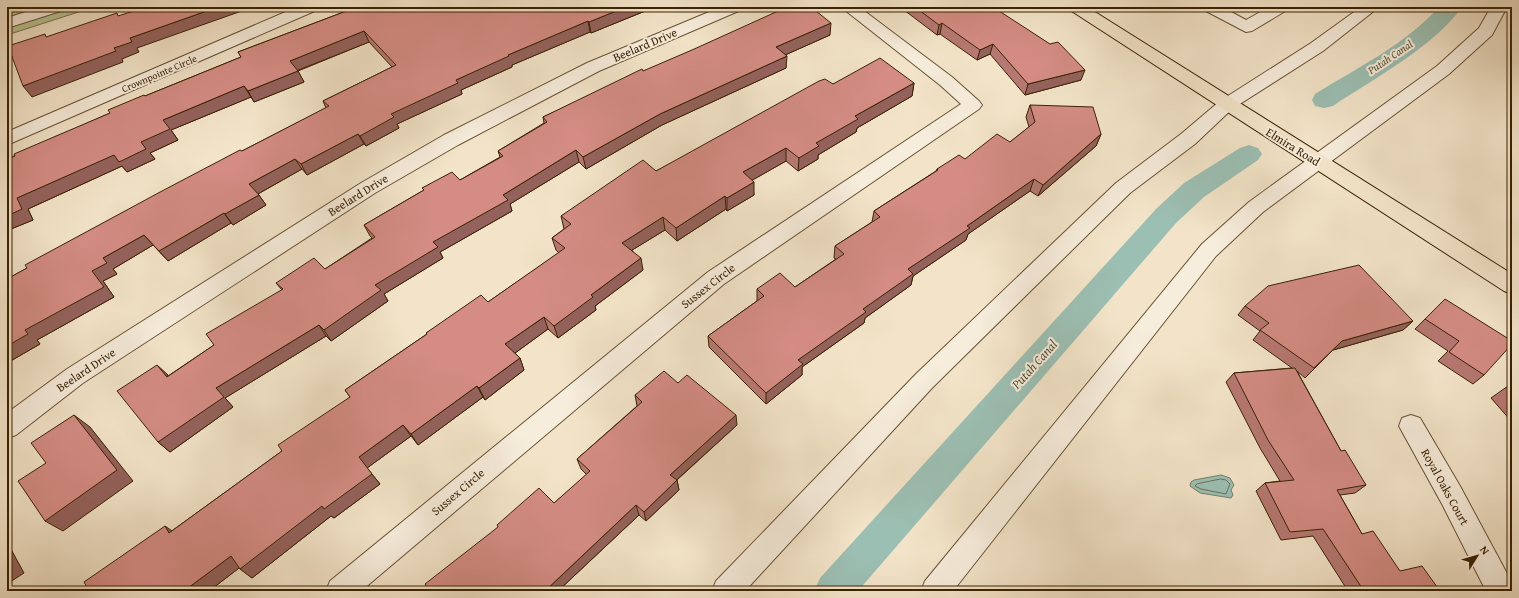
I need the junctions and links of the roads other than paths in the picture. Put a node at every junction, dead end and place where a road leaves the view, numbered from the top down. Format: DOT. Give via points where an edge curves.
graph roads {
  1 [pos="58,7"];
  2 [pos="311,7"];
  3 [pos="735,7"];
  4 [pos="849,7"];
  5 [pos="1076,7"];
  6 [pos="1210,7"];
  7 [pos="1281,7"];
  8 [pos="1371,7"];
  9 [pos="1498,7"];
  10 [pos="7,23"];
  11 [pos="1226,105"];
  12 [pos="7,139"];
  13 [pos="1316,162"];
  14 [pos="1512,285"];
  15 [pos="1411,426"];
  16 [pos="7,427"];
  17 [pos="340,591"];
  18 [pos="726,591"];
  19 [pos="934,591"];
  20 [pos="1501,591"];
  1 -- 10 [label="street"];
  2 -- 12 [label="street, Crownpointe Circle"];
  3 -- 16 [label="street, Beelard Drive" via="586,71 477,126 395,172 75,376"];
  4 -- 17 [label="street, Sussex Circle" via="946,81 973,105 716,278"];
  5 -- 11 [label="main road, Elmira Road"];
  6 -- 7 [label="street" via="1246,27"];
  8 -- 11 [label="street" via="1317,47"];
  9 -- 13 [label="street" via="1486,31 1443,70"];
  11 -- 13 [label="main road, Elmira Road"];
  11 -- 18 [label="street" via="1188,139 1123,188 924,381"];
  13 -- 14 [label="main road, Elmira Road"];
  13 -- 19 [label="street" via="1256,207 1209,250"];
  15 -- 20 [label="street, Royal Oaks Court" via="1451,495"];
}
